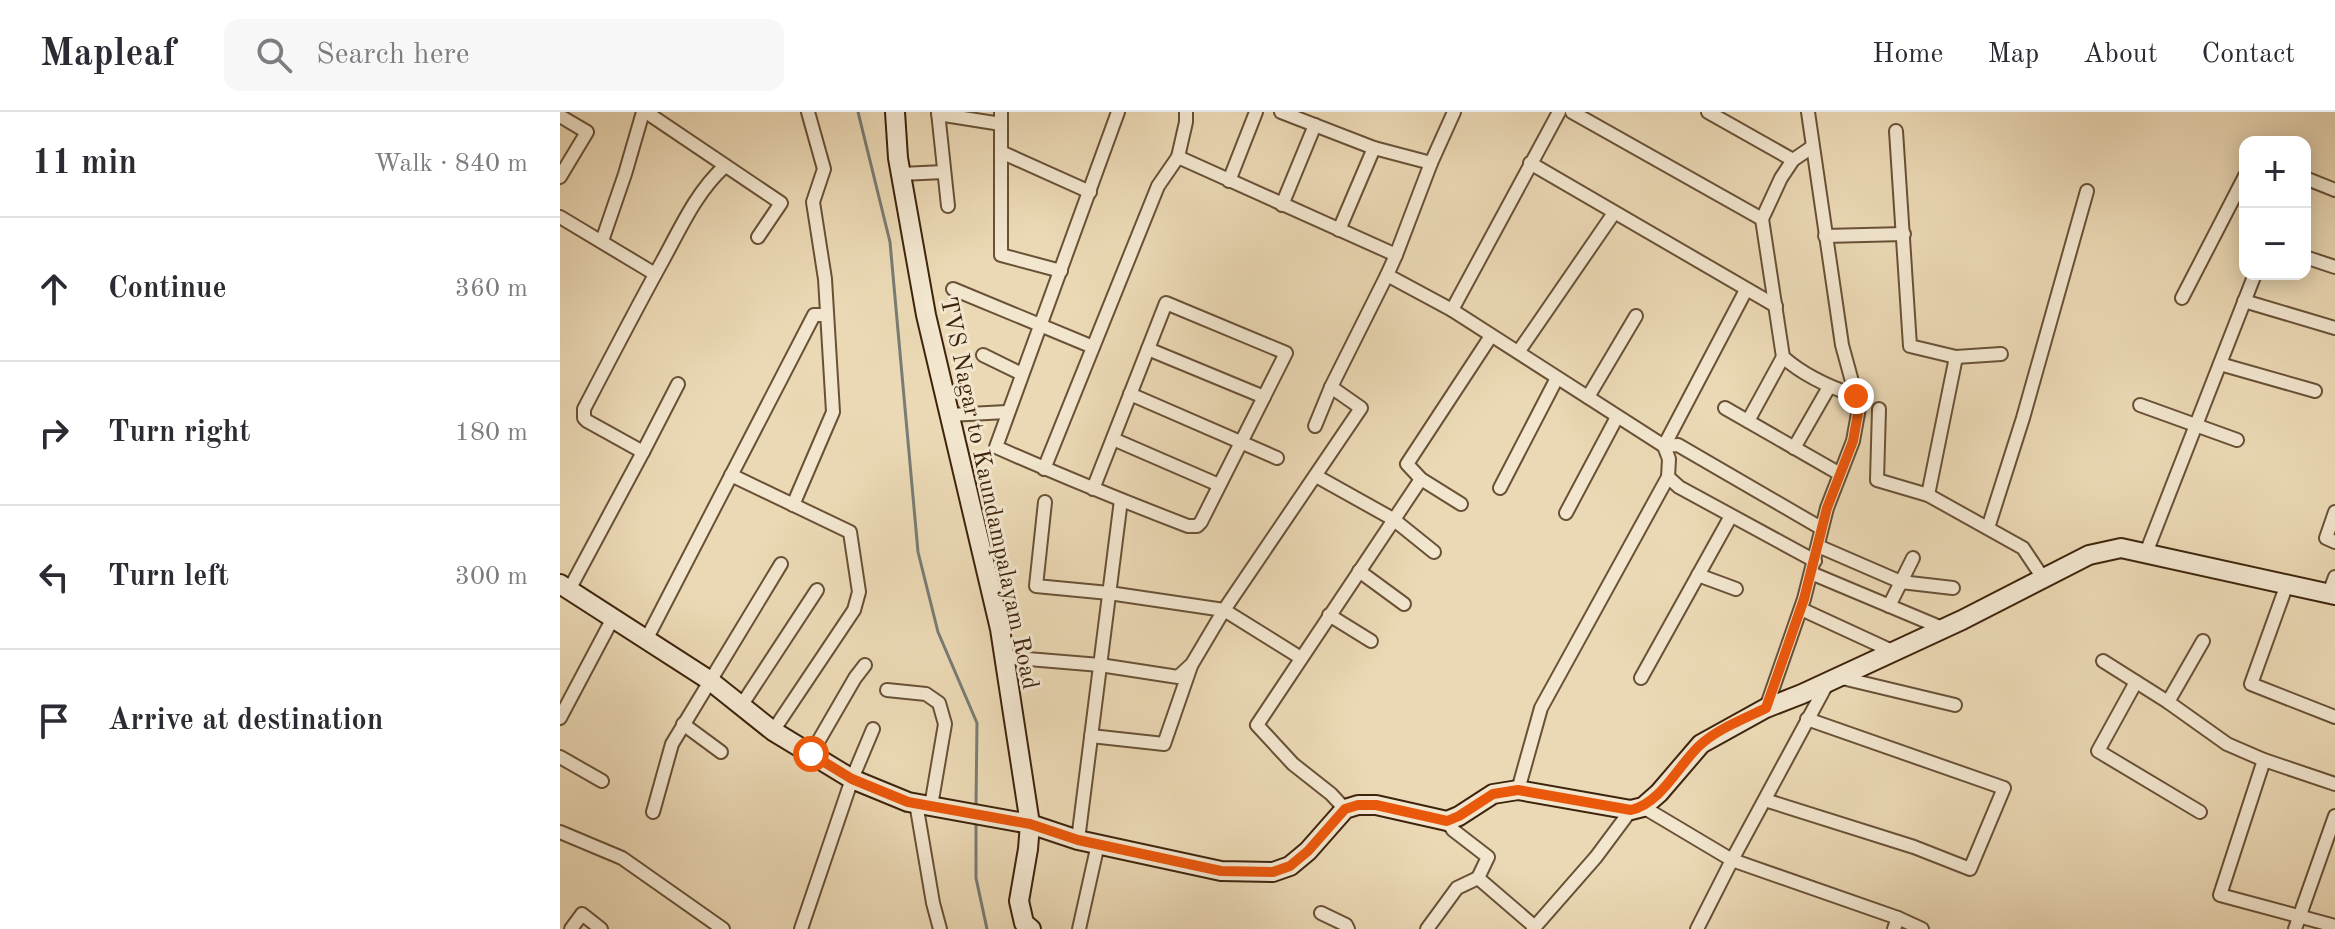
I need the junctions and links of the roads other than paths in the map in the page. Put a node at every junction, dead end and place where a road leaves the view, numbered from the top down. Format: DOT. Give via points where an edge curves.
graph roads {
  1 [pos="645,112"];
  2 [pos="808,112"];
  3 [pos="895,112"];
  4 [pos="1118,112"];
  5 [pos="1186,112"];
  6 [pos="1256,112"];
  7 [pos="1281,112"];
  8 [pos="1453,112"];
  9 [pos="1559,112"];
  10 [pos="1572,112"];
  11 [pos="1808,112"];
  12 [pos="938,113"];
  13 [pos="1713,113"];
  14 [pos="560,116"];
  15 [pos="1001,118"];
  16 [pos="1315,125"];
  17 [pos="1896,131"];
  18 [pos="1812,147"];
  19 [pos="1374,148"];
  20 [pos="1001,152"];
  21 [pos="1178,157"];
  22 [pos="1793,160"];
  23 [pos="1431,163"];
  24 [pos="1530,163"];
  25 [pos="725,166"];
  26 [pos="944,172"];
  27 [pos="901,174"];
  28 [pos="560,177"];
  29 [pos="2311,180"];
  30 [pos="1229,181"];
  31 [pos="2239,188"];
  32 [pos="2335,190"];
  33 [pos="2087,191"];
  34 [pos="1090,192"];
  35 [pos="1282,205"];
  36 [pos="948,206"];
  37 [pos="1614,213"];
  38 [pos="560,217"];
  39 [pos="1762,219"];
  40 [pos="1339,230"];
  41 [pos="1904,234"];
  42 [pos="1825,236"];
  43 [pos="758,237"];
  44 [pos="602,241"];
  45 [pos="1396,255"];
  46 [pos="2311,259"];
  47 [pos="2335,267"];
  48 [pos="1061,271"];
  49 [pos="655,274"];
  50 [pos="1387,275"];
  51 [pos="2253,280"];
  52 [pos="953,289"];
  53 [pos="1746,290"];
  54 [pos="2182,298"];
  55 [pos="2244,301"];
  56 [pos="1776,306"];
  57 [pos="1452,310"];
  58 [pos="827,315"];
  59 [pos="1636,316"];
  60 [pos="1040,326"];
  61 [pos="2335,328"];
  62 [pos="1491,336"];
  63 [pos="1093,347"];
  64 [pos="1148,349"];
  65 [pos="1519,351"];
  66 [pos="2001,354"];
  67 [pos="983,355"];
  68 [pos="1783,357"];
  69 [pos="1956,357"];
  70 [pos="2220,364"];
  71 [pos="1022,374"];
  72 [pos="1557,378"];
  73 [pos="678,384"];
  74 [pos="1331,387"];
  75 [pos="1829,387"];
  76 [pos="2315,391"];
  77 [pos="1130,394"];
  78 [pos="1856,396"];
  79 [pos="1264,397"];
  80 [pos="1588,397"];
  81 [pos="2140,405"];
  82 [pos="1725,408"];
  83 [pos="1879,409"];
  84 [pos="1007,412"];
  85 [pos="949,415"];
  86 [pos="1617,417"];
  87 [pos="1748,421"];
  88 [pos="2196,424"];
  89 [pos="1315,426"];
  90 [pos="1113,439"];
  91 [pos="2237,440"];
  92 [pos="1241,442"];
  93 [pos="1664,446"];
  94 [pos="1794,448"];
  95 [pos="643,452"];
  96 [pos="1277,458"];
  97 [pos="1044,469"];
  98 [pos="1840,474"];
  99 [pos="731,475"];
  100 [pos="1316,476"];
  101 [pos="1668,477"];
  102 [pos="1421,479"];
  103 [pos="1219,485"];
  104 [pos="1500,488"];
  105 [pos="1093,489"];
  106 [pos="1928,495"];
  107 [pos="1121,500"];
  108 [pos="1045,502"];
  109 [pos="1461,504"];
  110 [pos="793,505"];
  111 [pos="2335,512"];
  112 [pos="1566,513"];
  113 [pos="1731,516"];
  114 [pos="1393,519"];
  115 [pos="1821,528"];
  116 [pos="1988,528"];
  117 [pos="2335,542"];
  118 [pos="1818,546"];
  119 [pos="1434,552"];
  120 [pos="2146,553"];
  121 [pos="1913,558"];
  122 [pos="781,564"];
  123 [pos="1813,567"];
  124 [pos="1359,571"];
  125 [pos="1698,575"];
  126 [pos="2043,578"];
  127 [pos="1901,582"];
  128 [pos="2287,584"];
  129 [pos="565,587"];
  130 [pos="1953,588"];
  131 [pos="2333,588"];
  132 [pos="1736,589"];
  133 [pos="817,590"];
  134 [pos="1109,593"];
  135 [pos="1404,604"];
  136 [pos="1889,606"];
  137 [pos="1801,609"];
  138 [pos="1224,610"];
  139 [pos="1329,615"];
  140 [pos="613,618"];
  141 [pos="1942,628"];
  142 [pos="646,640"];
  143 [pos="1371,641"];
  144 [pos="2203,641"];
  145 [pos="1892,651"];
  146 [pos="1005,657"];
  147 [pos="1301,658"];
  148 [pos="2103,661"];
  149 [pos="1192,664"];
  150 [pos="865,665"];
  151 [pos="1100,665"];
  152 [pos="1641,678"];
  153 [pos="709,680"];
  154 [pos="1833,680"];
  155 [pos="2136,682"];
  156 [pos="887,690"];
  157 [pos="2168,702"];
  158 [pos="1955,705"];
  159 [pos="741,706"];
  160 [pos="1766,708"];
  161 [pos="2335,717"];
  162 [pos="560,718"];
  163 [pos="1807,719"];
  164 [pos="683,724"];
  165 [pos="873,729"];
  166 [pos="773,731"];
  167 [pos="1091,736"];
  168 [pos="721,752"];
  169 [pos="811,754"];
  170 [pos="560,757"];
  171 [pos="2264,760"];
  172 [pos="852,779"];
  173 [pos="602,781"];
  174 [pos="2335,784"];
  175 [pos="1518,790"];
  176 [pos="1765,800"];
  177 [pos="931,806"];
  178 [pos="1637,808"];
  179 [pos="1345,809"];
  180 [pos="653,812"];
  181 [pos="2200,812"];
  182 [pos="2335,816"];
  183 [pos="1447,821"];
  184 [pos="1030,824"];
  185 [pos="560,832"];
  186 [pos="1078,840"];
  187 [pos="1098,844"];
  188 [pos="2329,856"];
  189 [pos="1732,860"];
  190 [pos="1478,878"];
  191 [pos="1321,913"];
  192 [pos="2300,915"];
  193 [pos="1896,924"];
  194 [pos="2335,926"];
  195 [pos="1534,928"];
  196 [pos="571,929"];
  197 [pos="601,929"];
  198 [pos="723,929"];
  199 [pos="801,929"];
  200 [pos="940,929"];
  201 [pos="1031,929"];
  202 [pos="1079,929"];
  203 [pos="1348,929"];
  204 [pos="1427,929"];
  205 [pos="1697,929"];
  206 [pos="1922,929"];
  207 [pos="2295,929"];
  1 -- 25 [label="street"];
  1 -- 44 [label="street"];
  2 -- 58 [label="street" via="824,169 813,202"];
  3 -- 27 [label="main road, TVS Nagar to Kaundampalayam Road"];
  4 -- 34 [label="street"];
  5 -- 21 [label="street"];
  6 -- 30 [label="street"];
  7 -- 16 [label="street"];
  8 -- 23 [label="street"];
  9 -- 24 [label="street"];
  10 -- 39 [label="street"];
  11 -- 18 [label="street"];
  12 -- 15 [label="street"];
  12 -- 26 [label="street"];
  13 -- 22 [label="street"];
  14 -- 28 [label="street" via="587,132"];
  15 -- 20 [label="street"];
  16 -- 19 [label="street"];
  16 -- 35 [label="street"];
  17 -- 41 [label="street"];
  18 -- 22 [label="street"];
  18 -- 42 [label="street"];
  19 -- 23 [label="street"];
  19 -- 40 [label="street"];
  20 -- 34 [label="street"];
  20 -- 48 [label="street" via="1001,255"];
  21 -- 30 [label="street"];
  21 -- 63 [label="street" via="1158,186"];
  22 -- 39 [label="street"];
  23 -- 45 [label="street"];
  24 -- 37 [label="street"];
  24 -- 57 [label="street"];
  25 -- 43 [label="street" via="781,203"];
  25 -- 49 [label="street" via="692,205"];
  26 -- 27 [label="street"];
  26 -- 36 [label="street"];
  27 -- 85 [label="main road, TVS Nagar to Kaundampalayam Road"];
  29 -- 32 [label="street"];
  30 -- 35 [label="street"];
  31 -- 54 [label="street"];
  33 -- 116 [label="street"];
  34 -- 48 [label="street"];
  35 -- 40 [label="street"];
  37 -- 53 [label="street"];
  37 -- 65 [label="street"];
  38 -- 44 [label="street"];
  39 -- 56 [label="street"];
  40 -- 45 [label="street"];
  41 -- 42 [label="street"];
  41 -- 69 [label="street" via="1910,346"];
  42 -- 78 [label="street" via="1842,345"];
  44 -- 49 [label="street"];
  45 -- 50 [label="street"];
  46 -- 47 [label="street"];
  48 -- 60 [label="street"];
  49 -- 95 [label="street" via="583,414"];
  50 -- 57 [label="street"];
  50 -- 74 [label="street"];
  51 -- 55 [label="street"];
  52 -- 60 [label="street"];
  53 -- 56 [label="street"];
  53 -- 93 [label="street"];
  55 -- 61 [label="street"];
  55 -- 70 [label="street"];
  56 -- 68 [label="street"];
  57 -- 62 [label="street"];
  58 -- 99 [label="street" via="814,315"];
  58 -- 110 [label="street" via="833,412"];
  59 -- 80 [label="street"];
  60 -- 63 [label="street"];
  60 -- 71 [label="street"];
  62 -- 65 [label="street"];
  62 -- 102 [label="street" via="1407,464"];
  63 -- 97 [label="street"];
  64 -- 77 [label="street"];
  64 -- 79 [label="street"];
  64 -- 79 [label="street" via="1166,303 1286,353"];
  65 -- 72 [label="street"];
  66 -- 69 [label="street"];
  67 -- 71 [label="street"];
  68 -- 75 [label="street"];
  68 -- 87 [label="street"];
  69 -- 106 [label="street"];
  70 -- 76 [label="street"];
  70 -- 88 [label="street"];
  71 -- 84 [label="street"];
  72 -- 80 [label="street"];
  72 -- 104 [label="street"];
  73 -- 95 [label="street"];
  74 -- 89 [label="street"];
  74 -- 100 [label="street" via="1361,408"];
  75 -- 78 [label="street"];
  75 -- 94 [label="street"];
  77 -- 90 [label="street"];
  77 -- 92 [label="street"];
  78 -- 98 [label="street" via="1857,425"];
  79 -- 92 [label="street"];
  80 -- 86 [label="street"];
  81 -- 88 [label="street"];
  82 -- 87 [label="street"];
  83 -- 106 [label="street" via="1877,480"];
  84 -- 85 [label="street"];
  84 -- 97 [label="street" via="996,447"];
  85 -- 146 [label="main road, TVS Nagar to Kaundampalayam Road"];
  86 -- 93 [label="street"];
  86 -- 112 [label="street"];
  87 -- 94 [label="street"];
  88 -- 91 [label="street"];
  88 -- 120 [label="street"];
  90 -- 103 [label="street"];
  90 -- 105 [label="street"];
  92 -- 96 [label="street"];
  92 -- 103 [label="street"];
  93 -- 101 [label="street"];
  93 -- 115 [label="street" via="1678,445"];
  94 -- 98 [label="street"];
  95 -- 129 [label="street"];
  97 -- 105 [label="street"];
  98 -- 115 [label="street"];
  99 -- 110 [label="street"];
  99 -- 142 [label="street"];
  100 -- 114 [label="street"];
  100 -- 138 [label="street"];
  101 -- 113 [label="street"];
  101 -- 175 [label="street" via="1541,708"];
  102 -- 109 [label="street"];
  102 -- 114 [label="street"];
  103 -- 107 [label="street" via="1197,526"];
  105 -- 107 [label="street"];
  106 -- 116 [label="street"];
  107 -- 134 [label="street"];
  108 -- 134 [label="street" via="1036,586"];
  110 -- 166 [label="street" via="850,532 859,592 854,610"];
  111 -- 117 [label="street" via="2326,538"];
  113 -- 123 [label="street"];
  113 -- 125 [label="street"];
  114 -- 119 [label="street"];
  114 -- 124 [label="street"];
  115 -- 118 [label="street"];
  116 -- 126 [label="street" via="2023,548"];
  118 -- 123 [label="street"];
  118 -- 127 [label="street"];
  120 -- 126 [label="main road" via="2121,548 2089,555"];
  120 -- 128 [label="main road"];
  121 -- 127 [label="street"];
  122 -- 153 [label="street"];
  123 -- 136 [label="street"];
  123 -- 137 [label="street"];
  124 -- 135 [label="street"];
  124 -- 139 [label="street"];
  125 -- 132 [label="street"];
  125 -- 152 [label="street"];
  126 -- 141 [label="main road"];
  127 -- 130 [label="street"];
  127 -- 136 [label="street"];
  128 -- 131 [label="main road"];
  128 -- 161 [label="street" via="2251,684"];
  129 -- 140 [label="main road"];
  133 -- 159 [label="street"];
  134 -- 138 [label="street"];
  134 -- 151 [label="street"];
  136 -- 141 [label="street"];
  137 -- 145 [label="street"];
  137 -- 160 [label="street"];
  138 -- 147 [label="street"];
  138 -- 149 [label="street"];
  139 -- 143 [label="street"];
  139 -- 147 [label="street"];
  140 -- 142 [label="main road"];
  140 -- 162 [label="street"];
  141 -- 145 [label="main road"];
  142 -- 153 [label="main road"];
  144 -- 157 [label="street"];
  145 -- 154 [label="main road"];
  146 -- 151 [label="street"];
  146 -- 184 [label="main road, TVS Nagar to Kaundampalayam Road"];
  147 -- 179 [label="street" via="1257,725"];
  148 -- 155 [label="street"];
  149 -- 151 [label="street" via="1178,677"];
  149 -- 167 [label="street" via="1164,744"];
  150 -- 169 [label="street"];
  151 -- 167 [label="street"];
  153 -- 159 [label="main road"];
  153 -- 164 [label="street"];
  154 -- 158 [label="street"];
  154 -- 160 [label="main road"];
  154 -- 163 [label="street"];
  155 -- 157 [label="street"];
  155 -- 181 [label="street" via="2098,751"];
  156 -- 177 [label="street" via="926,694 939,703 945,724"];
  157 -- 171 [label="street" via="2227,744"];
  159 -- 166 [label="main road"];
  160 -- 178 [label="main road" via="1701,744 1659,793"];
  163 -- 176 [label="street"];
  163 -- 176 [label="street" via="2004,788 1970,869"];
  164 -- 168 [label="street"];
  164 -- 180 [label="street"];
  165 -- 172 [label="street"];
  166 -- 169 [label="main road"];
  167 -- 186 [label="street"];
  169 -- 172 [label="main road"];
  170 -- 173 [label="street"];
  171 -- 174 [label="street"];
  171 -- 192 [label="street" via="2220,895"];
  172 -- 177 [label="main road"];
  172 -- 199 [label="street"];
  175 -- 178 [label="main road"];
  175 -- 183 [label="main road" via="1493,794"];
  176 -- 189 [label="street"];
  177 -- 184 [label="main road"];
  177 -- 200 [label="street" via="933,903"];
  178 -- 189 [label="street"];
  178 -- 195 [label="street"];
  179 -- 183 [label="main road" via="1376,805"];
  179 -- 187 [label="main road" via="1308,851 1273,872 1221,871"];
  182 -- 188 [label="street"];
  183 -- 190 [label="street" via="1488,857"];
  184 -- 186 [label="main road"];
  184 -- 201 [label="main road, TVS Nagar to Kaundampalayam Road" via="1019,901 1024,923"];
  185 -- 198 [label="street" via="622,858"];
  186 -- 187 [label="main road"];
  187 -- 202 [label="street"];
  188 -- 192 [label="street"];
  189 -- 193 [label="street"];
  189 -- 205 [label="street"];
  190 -- 195 [label="street"];
  190 -- 204 [label="street" via="1457,888"];
  191 -- 203 [label="street"];
  192 -- 194 [label="street"];
  192 -- 207 [label="street"];
  193 -- 206 [label="street"];
  196 -- 197 [label="street" via="582,914"];
}
